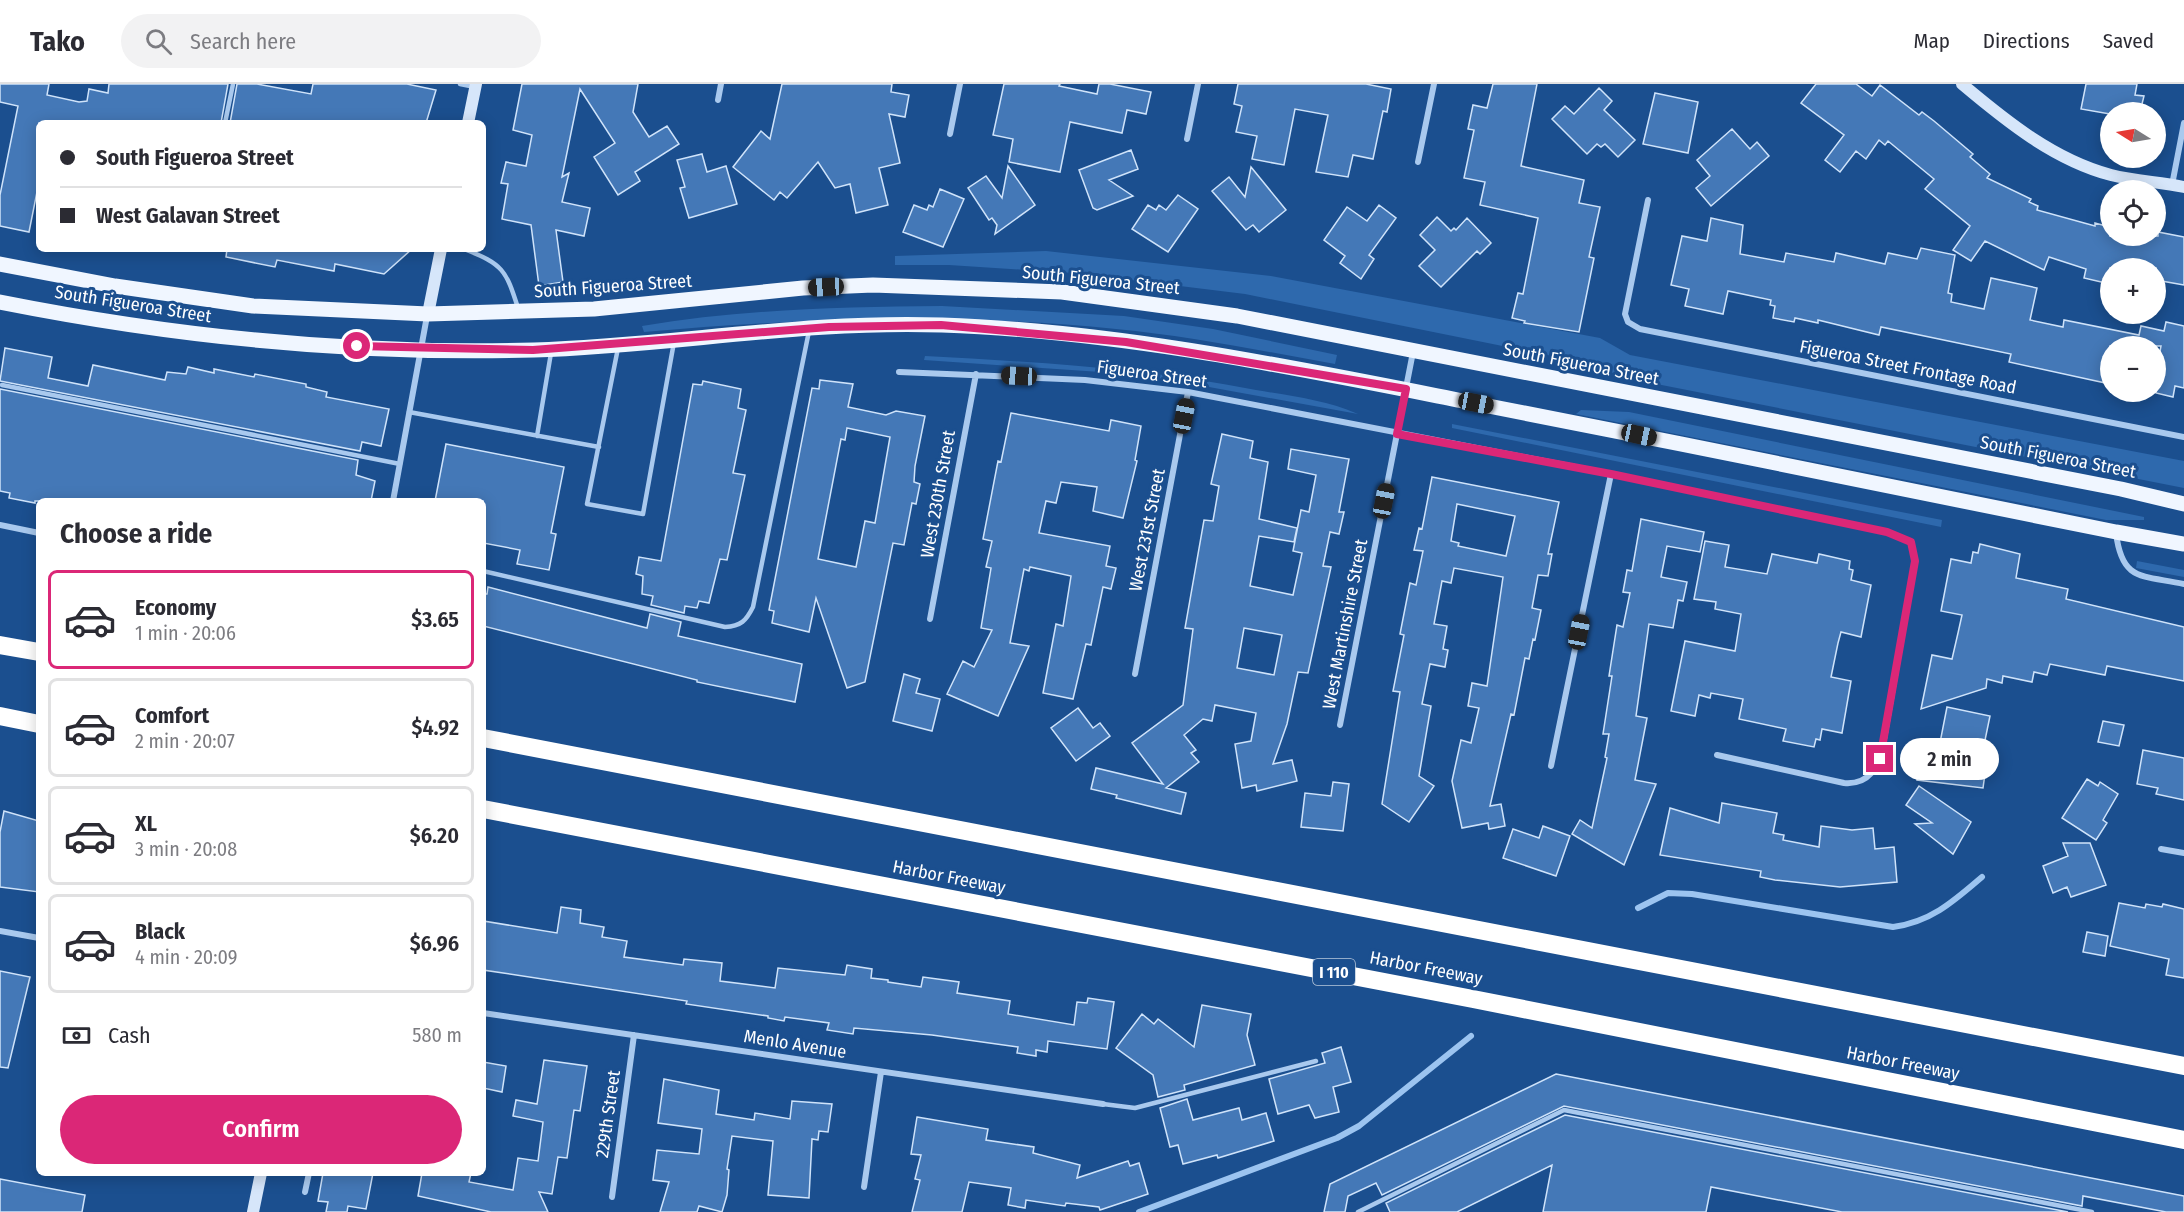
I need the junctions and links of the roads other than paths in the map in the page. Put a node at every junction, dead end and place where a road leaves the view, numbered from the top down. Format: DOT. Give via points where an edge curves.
graph roads {
  1 [pos="232,84"];
  2 [pos="460,84"];
  3 [pos="721,84"];
  4 [pos="960,84"];
  5 [pos="1198,84"];
  6 [pos="1434,84"];
  7 [pos="1962,84"];
  8 [pos="476,86"];
  9 [pos="718,100"];
  10 [pos="226,120"];
  11 [pos="469,120"];
  12 [pos="2184,123"];
  13 [pos="950,134"];
  14 [pos="1187,139"];
  15 [pos="1418,162"];
  16 [pos="2178,186"];
  17 [pos="1648,200"];
  18 [pos="440,252"];
  19 [pos="472,252"];
  20 [pos="0,264"];
  21 [pos="0,302"];
  22 [pos="519,311"];
  23 [pos="428,314"];
  24 [pos="810,328"];
  25 [pos="675,339"];
  26 [pos="619,344"];
  27 [pos="551,349"];
  28 [pos="421,350"];
  29 [pos="1413,352"];
  30 [pos="899,372"];
  31 [pos="976,374"];
  32 [pos="2,385"];
  33 [pos="1406,389"];
  34 [pos="1188,392"];
  35 [pos="409,412"];
  36 [pos="1397,434"];
  37 [pos="537,436"];
  38 [pos="2184,437"];
  39 [pos="599,447"];
  40 [pos="400,464"];
  41 [pos="1611,474"];
  42 [pos="394,498"];
  43 [pos="2184,504"];
  44 [pos="0,525"];
  45 [pos="36,532"];
  46 [pos="2116,532"];
  47 [pos="2184,543"];
  48 [pos="486,572"];
  49 [pos="2184,584"];
  50 [pos="930,619"];
  51 [pos="0,645"];
  52 [pos="36,651"];
  53 [pos="1135,674"];
  54 [pos="0,716"];
  55 [pos="36,723"];
  56 [pos="1340,726"];
  57 [pos="486,739"];
  58 [pos="1718,754"];
  59 [pos="1551,766"];
  60 [pos="486,810"];
  61 [pos="2161,849"];
  62 [pos="2184,853"];
  63 [pos="0,931"];
  64 [pos="36,937"];
  65 [pos="486,1012"];
  66 [pos="634,1035"];
  67 [pos="1316,1061"];
  68 [pos="2184,1066"];
  69 [pos="881,1072"];
  70 [pos="1103,1104"];
  71 [pos="2184,1140"];
  72 [pos="260,1176"];
  73 [pos="308,1176"];
  74 [pos="864,1187"];
  75 [pos="305,1191"];
  76 [pos="612,1197"];
  77 [pos="253,1212"];
  78 [pos="1358,1212"];
  79 [pos="2092,1212"];
  1 -- 10 [label="lane"];
  2 -- 8 [label="lane"];
  3 -- 9 [label="street"];
  4 -- 13 [label="street"];
  5 -- 14 [label="street"];
  6 -- 15 [label="street"];
  7 -- 16 [label="street" via="1999,114 2069,160 2111,175"];
  8 -- 11 [label="street"];
  12 -- 16 [label="street"];
  17 -- 38 [label="street, Figueroa Street Frontage Road" via="1625,314 1628,322 1640,329"];
  18 -- 23 [label="street"];
  19 -- 22 [label="lane" via="487,258 507,274"];
  20 -- 23 [label="main road, South Figueroa Street" via="242,305"];
  21 -- 28 [label="main road, South Figueroa Street" via="134,326 245,340"];
  22 -- 23 [label="main road, South Figueroa Street"];
  22 -- 29 [label="main road, South Figueroa Street" via="594,309 803,288 950,286 1134,300 1238,316"];
  23 -- 28 [label="street"];
  24 -- 25 [label="main road, South Figueroa Street"];
  24 -- 33 [label="main road, South Figueroa Street" via="941,325 1038,332 1126,342"];
  24 -- 48 [label="lane" via="753,607 746,621 736,627 725,627"];
  25 -- 26 [label="main road, South Figueroa Street"];
  25 -- 39 [label="lane" via="643,514 587,504"];
  26 -- 27 [label="main road, South Figueroa Street"];
  26 -- 39 [label="lane"];
  27 -- 28 [label="main road, South Figueroa Street"];
  27 -- 37 [label="lane"];
  28 -- 35 [label="street"];
  29 -- 33 [label="street, West Martinshire Street"];
  29 -- 43 [label="main road, South Figueroa Street"];
  30 -- 31 [label="street, Figueroa Street"];
  31 -- 34 [label="street, Figueroa Street" via="1085,380"];
  31 -- 50 [label="street, West 230th Street"];
  32 -- 40 [label="lane"];
  33 -- 36 [label="street, West Martinshire Street"];
  33 -- 46 [label="main road, South Figueroa Street"];
  34 -- 36 [label="street, Figueroa Street"];
  34 -- 53 [label="street, West 231st Street"];
  35 -- 37 [label="lane"];
  35 -- 40 [label="street"];
  36 -- 41 [label="street"];
  36 -- 56 [label="street, West Martinshire Street"];
  37 -- 39 [label="lane"];
  40 -- 42 [label="street"];
  41 -- 58 [label="street" via="1887,532 1911,542 1915,561 1883,745 1880,759 1866,780 1844,783"];
  41 -- 59 [label="street"];
  44 -- 45 [label="street"];
  46 -- 47 [label="main road, South Figueroa Street"];
  46 -- 49 [label="street" via="2119,555 2134,573"];
  51 -- 52 [label="highway"];
  54 -- 55 [label="highway"];
  57 -- 68 [label="highway"];
  60 -- 71 [label="highway, Harbor Freeway / I 110"];
  61 -- 62 [label="street"];
  63 -- 64 [label="street"];
  65 -- 66 [label="street, Menlo Avenue"];
  66 -- 69 [label="street, Menlo Avenue"];
  66 -- 76 [label="street, 229th Street"];
  67 -- 70 [label="lane" via="1135,1108"];
  69 -- 70 [label="street, Menlo Avenue"];
  69 -- 74 [label="street"];
  72 -- 77 [label="street"];
  73 -- 75 [label="street"];
  78 -- 79 [label="lane" via="1564,1110"];
}
